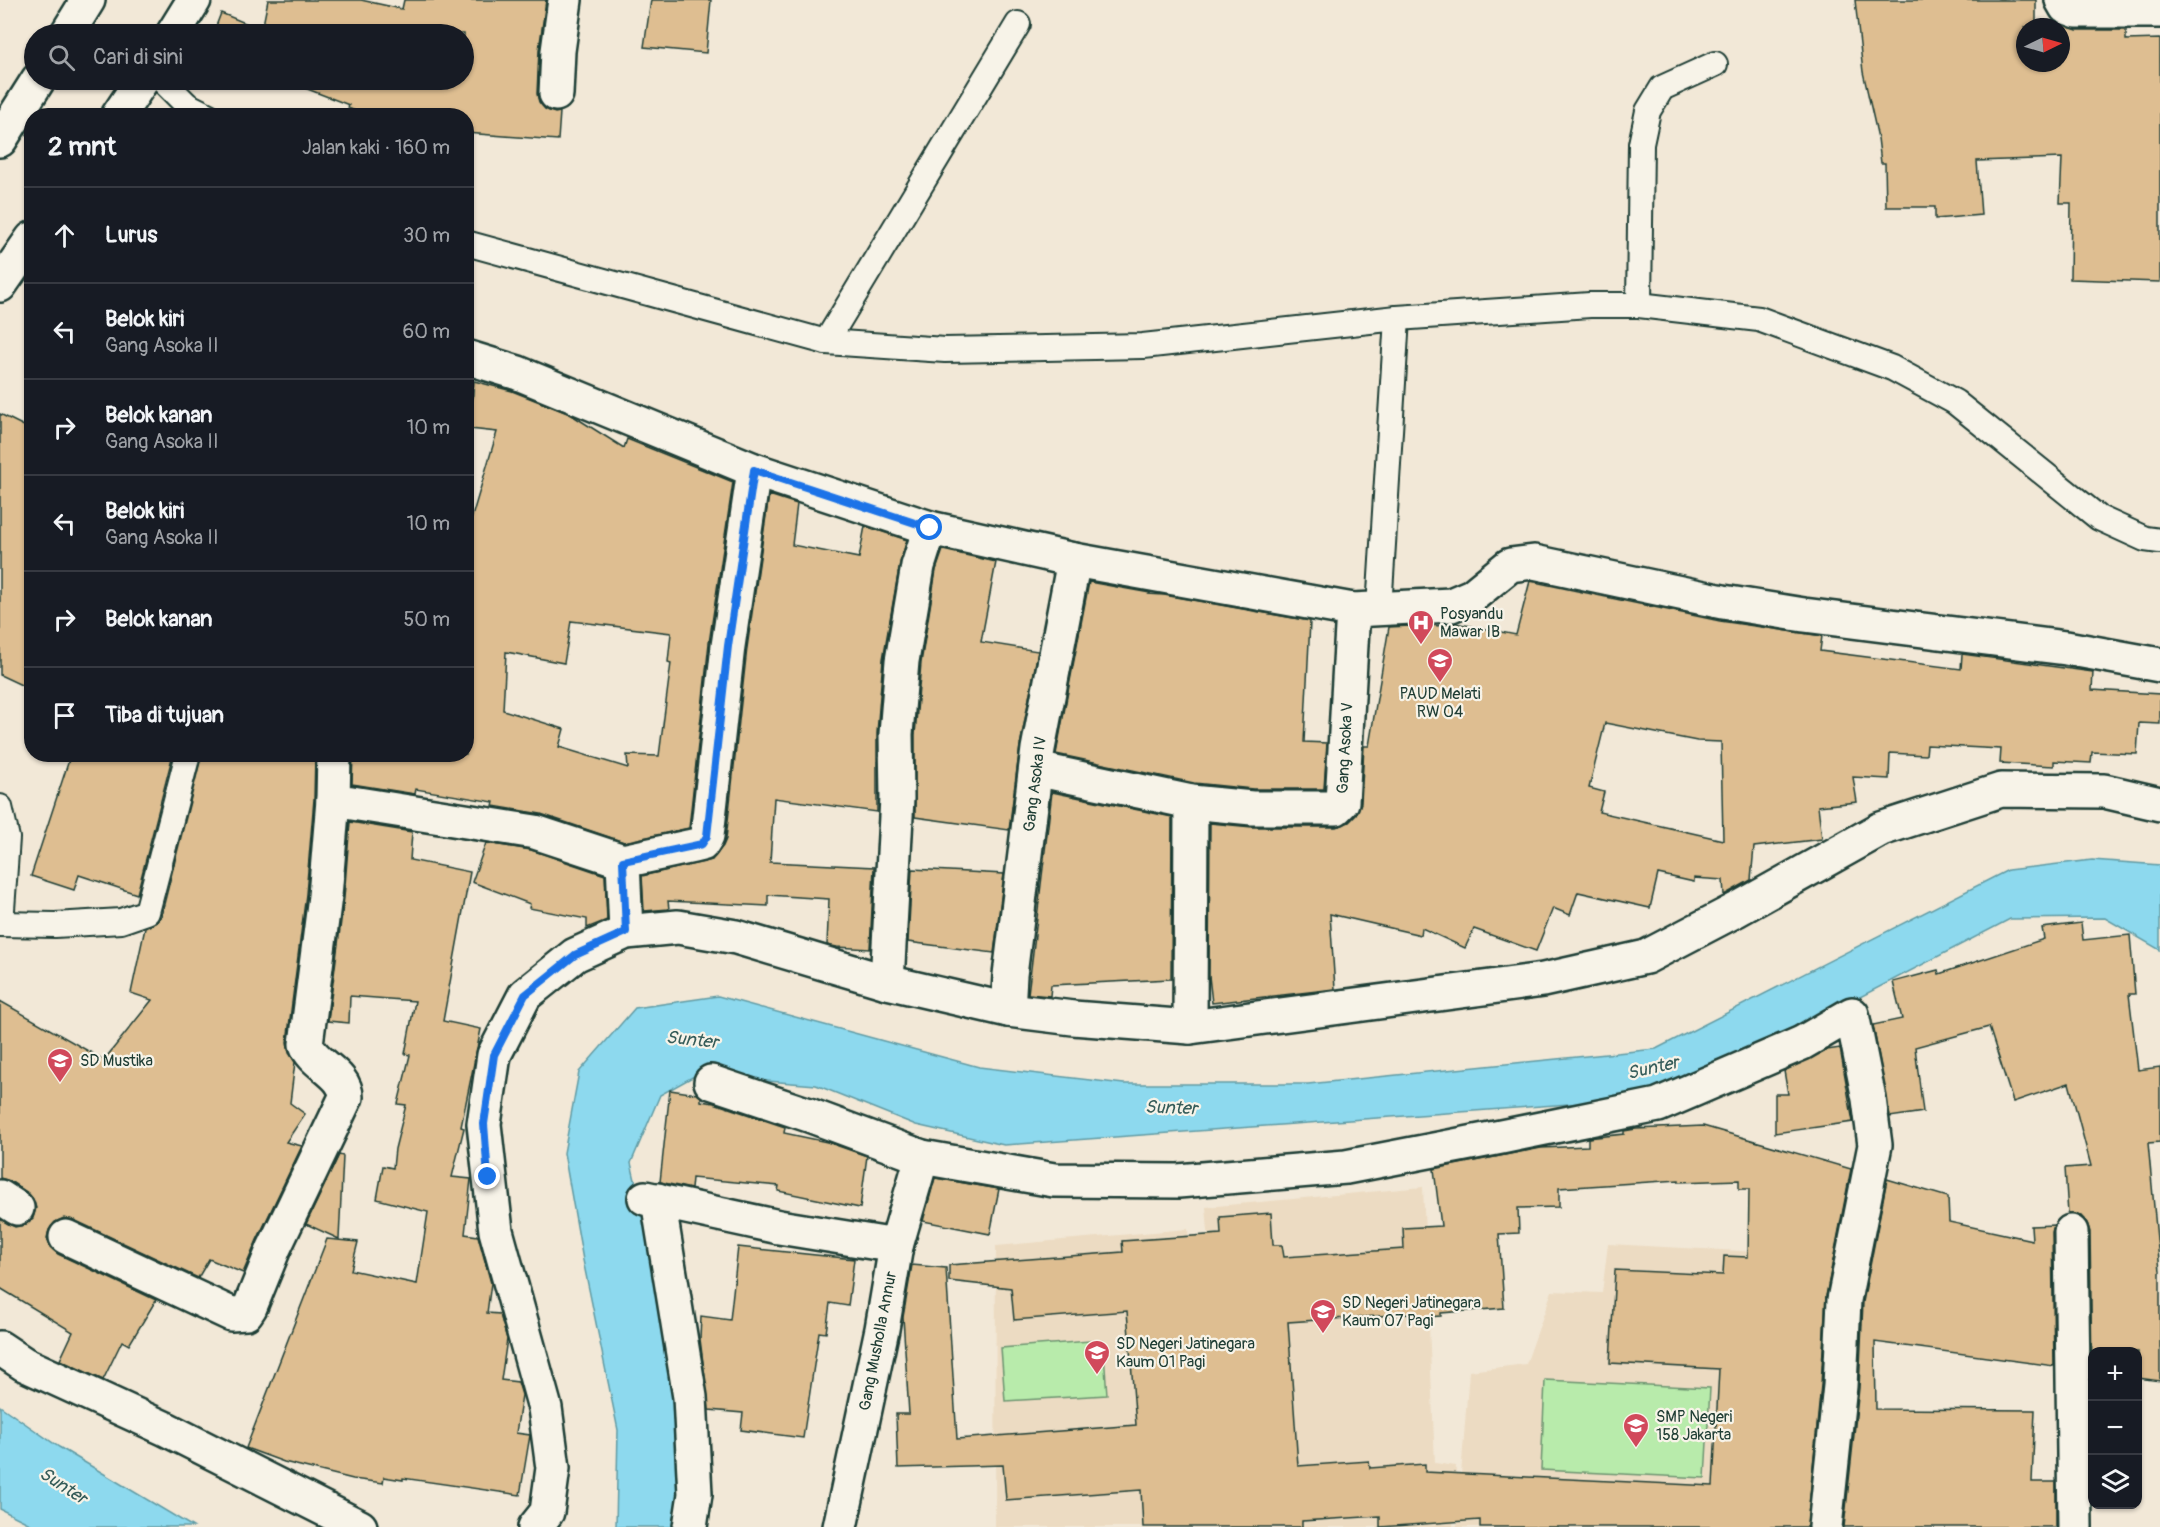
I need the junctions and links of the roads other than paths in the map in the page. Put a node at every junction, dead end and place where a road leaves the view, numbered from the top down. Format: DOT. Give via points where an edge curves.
graph roads {
  1 [pos="88,0"];
  2 [pos="194,0"];
  3 [pos="565,0"];
  4 [pos="2062,0"];
  5 [pos="2160,11"];
  6 [pos="73,24"];
  7 [pos="179,24"];
  8 [pos="1018,24"];
  9 [pos="1715,64"];
  10 [pos="32,90"];
  11 [pos="172,90"];
  12 [pos="556,94"];
  13 [pos="193,108"];
  14 [pos="0,140"];
  15 [pos="474,245"];
  16 [pos="24,250"];
  17 [pos="0,285"];
  18 [pos="1639,305"];
  19 [pos="1397,318"];
  20 [pos="826,342"];
  21 [pos="474,360"];
  22 [pos="754,470"];
  23 [pos="930,528"];
  24 [pos="2160,541"];
  25 [pos="1074,560"];
  26 [pos="1366,610"];
  27 [pos="2160,665"];
  28 [pos="186,762"];
  29 [pos="334,762"];
  30 [pos="1036,769"];
  31 [pos="333,800"];
  32 [pos="1191,802"];
  33 [pos="2160,804"];
  34 [pos="0,807"];
  35 [pos="623,861"];
  36 [pos="0,924"];
  37 [pos="626,932"];
  38 [pos="887,982"];
  39 [pos="1008,1010"];
  40 [pos="1190,1027"];
  41 [pos="711,1082"];
  42 [pos="922,1157"];
  43 [pos="2071,1232"];
  44 [pos="66,1237"];
  45 [pos="896,1246"];
  46 [pos="0,1348"];
  47 [pos="360,1527"];
  48 [pos="535,1527"];
  49 [pos="690,1527"];
  50 [pos="840,1527"];
  51 [pos="1825,1527"];
  52 [pos="2075,1527"];
  1 -- 6 [label="street"];
  2 -- 7 [label="street"];
  3 -- 12 [label="street"];
  4 -- 5 [label="street" via="2066,7 2077,11"];
  8 -- 20 [label="lane"];
  9 -- 18 [label="lane" via="1662,88 1648,111 1641,144"];
  10 -- 14 [label="street"];
  11 -- 13 [label="lane"];
  15 -- 20 [label="lane"];
  16 -- 17 [label="street"];
  18 -- 19 [label="lane"];
  18 -- 24 [label="lane" via="1759,319 1892,368 1955,402 2098,518 2145,539"];
  19 -- 20 [label="lane" via="1143,346 945,350"];
  19 -- 26 [label="lane"];
  21 -- 22 [label="street"];
  22 -- 23 [label="street"];
  22 -- 35 [label="street" via="728,646 707,836 702,844"];
  23 -- 25 [label="street"];
  23 -- 38 [label="street" via="918,566 902,661"];
  25 -- 26 [label="street"];
  25 -- 30 [label="street, Gang Asoka IV"];
  26 -- 27 [label="street" via="1451,604 1472,596 1510,565 1534,562 1723,602 2066,648"];
  26 -- 32 [label="street, Gang Asoka V" via="1342,802 1330,809"];
  28 -- 36 [label="lane" via="147,912 121,921"];
  29 -- 31 [label="street"];
  30 -- 32 [label="street, Gang Asoka V"];
  30 -- 39 [label="street, Gang Asoka IV"];
  31 -- 35 [label="street" via="535,832"];
  31 -- 44 [label="street" via="306,1044 311,1054 342,1082 346,1097 250,1307 246,1313 231,1314"];
  32 -- 40 [label="street"];
  33 -- 40 [label="street" via="2104,791 2001,790 1881,829 1646,957 1543,981"];
  34 -- 36 [label="lane" via="7,838"];
  35 -- 37 [label="street"];
  37 -- 38 [label="street" via="678,927 736,937"];
  37 -- 48 [label="street" via="575,955 525,995 494,1055 484,1124 496,1231 545,1408 554,1468 547,1512"];
  38 -- 39 [label="street"];
  39 -- 40 [label="street"];
  41 -- 42 [label="street"];
  42 -- 45 [label="street, Gang Musholla Annur"];
  42 -- 51 [label="street" via="1054,1180 1178,1181 1346,1167 1658,1105 1802,1042 1852,1014 1875,1145 1844,1300 1840,1386"];
  43 -- 52 [label="street"];
  45 -- 49 [label="street" via="779,1227 652,1199 690,1397 695,1494"];
  45 -- 50 [label="street, Gang Musholla Annur"];
  46 -- 47 [label="street" via="24,1364 166,1429"];
}
